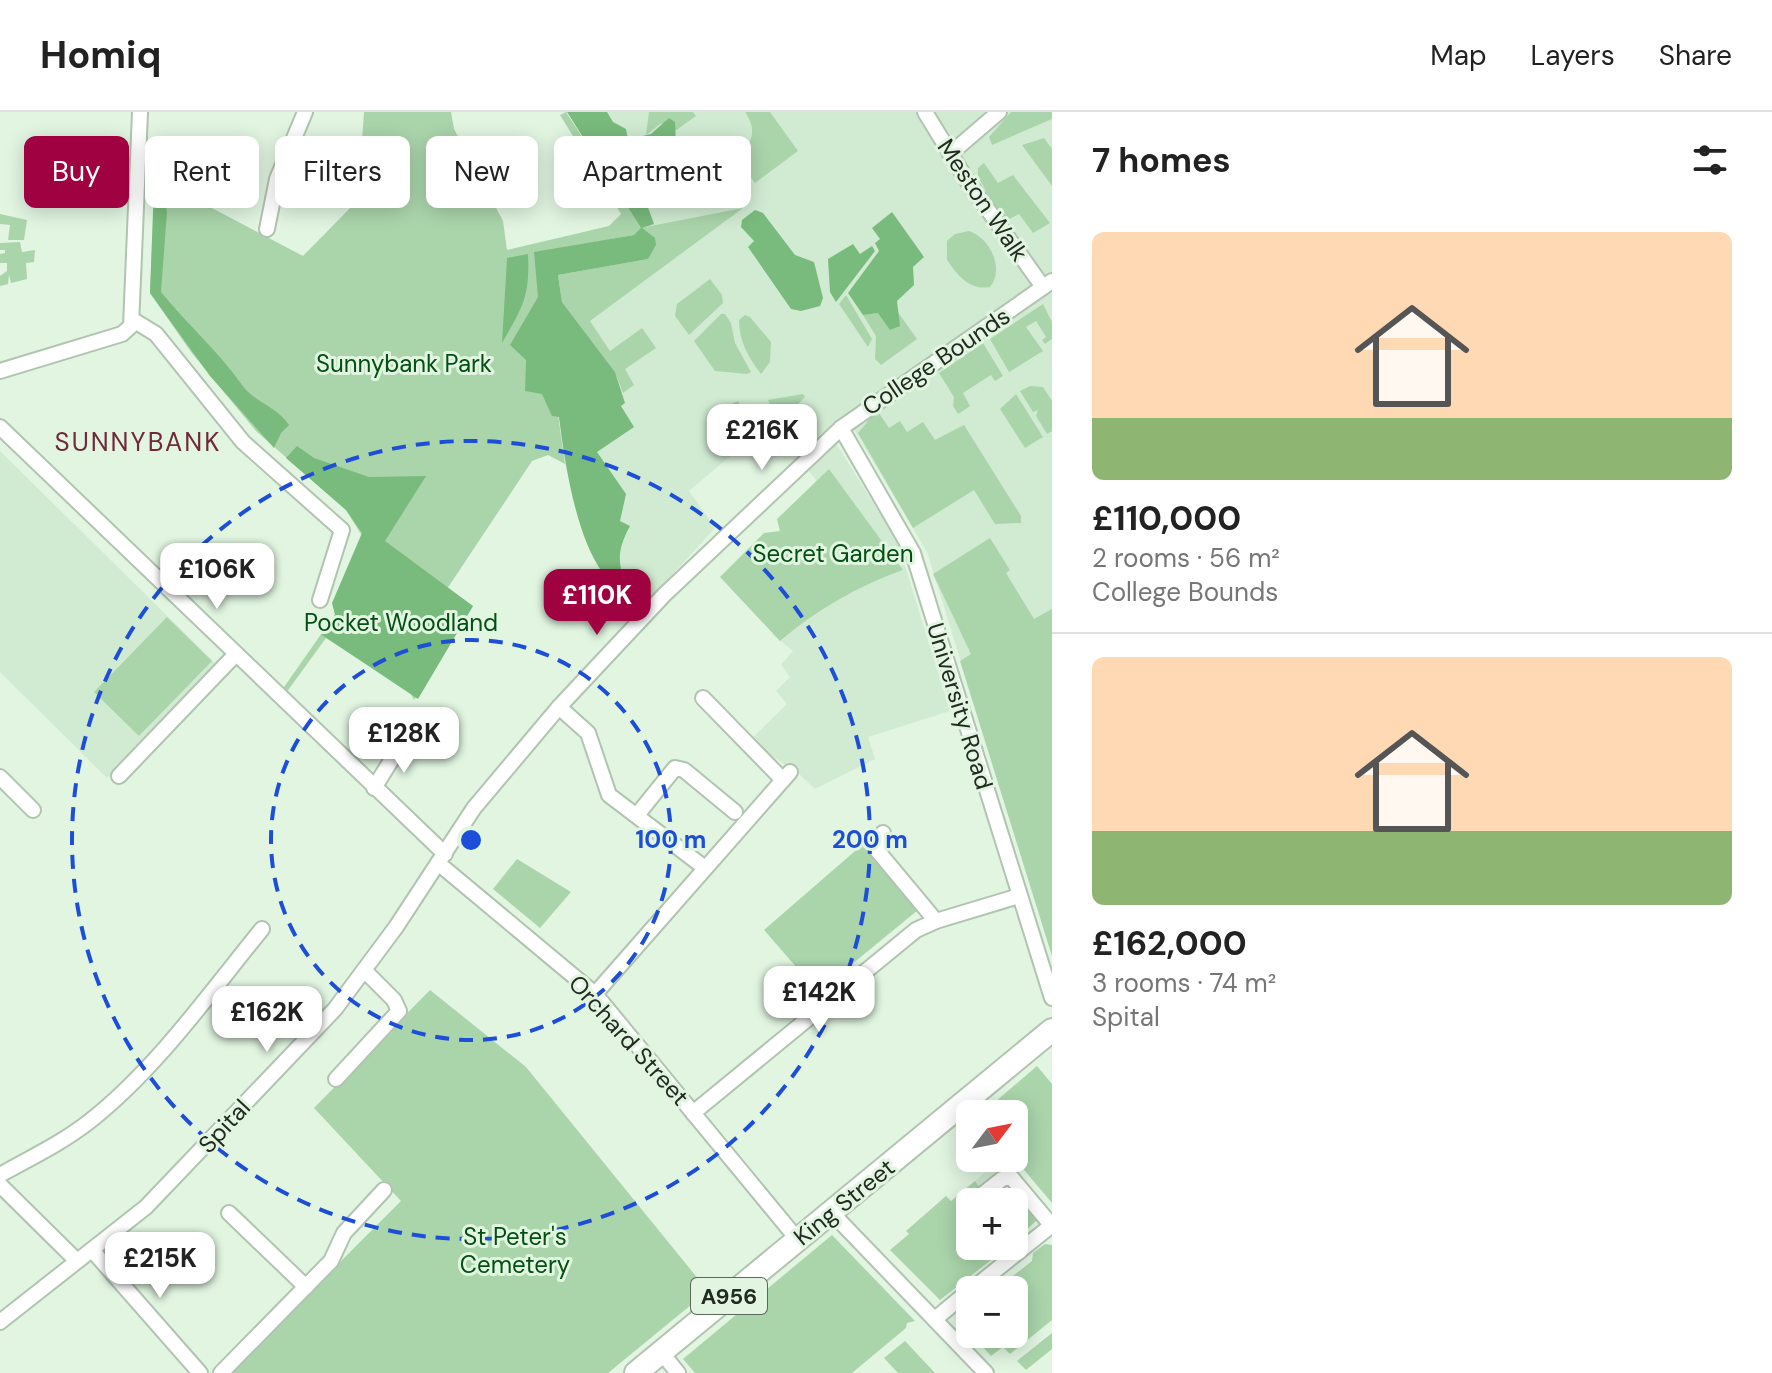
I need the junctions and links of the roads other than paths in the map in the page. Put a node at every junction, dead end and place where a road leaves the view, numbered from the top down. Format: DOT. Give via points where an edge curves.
graph roads {
  1 [pos="140,112"];
  2 [pos="305,112"];
  3 [pos="925,112"];
  4 [pos="999,112"];
  5 [pos="950,154"];
  6 [pos="259,200"];
  7 [pos="272,202"];
  8 [pos="267,229"];
  9 [pos="1047,284"];
  10 [pos="133,320"];
  11 [pos="0,371"];
  12 [pos="0,427"];
  13 [pos="841,428"];
  14 [pos="320,600"];
  15 [pos="235,655"];
  16 [pos="703,698"];
  17 [pos="559,707"];
  18 [pos="402,743"];
  19 [pos="119,776"];
  20 [pos="0,777"];
  21 [pos="374,788"];
  22 [pos="33,810"];
  23 [pos="735,812"];
  24 [pos="637,815"];
  25 [pos="883,833"];
  26 [pos="442,858"];
  27 [pos="705,868"];
  28 [pos="1019,896"];
  29 [pos="936,921"];
  30 [pos="262,929"];
  31 [pos="365,971"];
  32 [pos="595,994"];
  33 [pos="1052,998"];
  34 [pos="1052,1030"];
  35 [pos="336,1079"];
  36 [pos="693,1113"];
  37 [pos="0,1175"];
  38 [pos="0,1185"];
  39 [pos="991,1188"];
  40 [pos="1020,1188"];
  41 [pos="384,1190"];
  42 [pos="1028,1197"];
  43 [pos="831,1212"];
  44 [pos="229,1213"];
  45 [pos="1052,1226"];
  46 [pos="798,1240"];
  47 [pos="92,1250"];
  48 [pos="75,1259"];
  49 [pos="988,1276"];
  50 [pos="306,1287"];
  51 [pos="956,1302"];
  52 [pos="935,1319"];
  53 [pos="0,1322"];
  54 [pos="661,1352"];
  55 [pos="200,1373"];
  56 [pos="221,1373"];
  57 [pos="636,1373"];
  58 [pos="678,1373"];
  59 [pos="986,1373"];
  1 -- 10 [label="street"];
  2 -- 7 [label="street"];
  3 -- 5 [label="street, Meston Walk"];
  4 -- 5 [label="street"];
  5 -- 9 [label="street, Meston Walk"];
  6 -- 7 [label="street"];
  7 -- 8 [label="street"];
  9 -- 13 [label="street, College Bounds"];
  10 -- 11 [label="street" via="122,334"];
  10 -- 14 [label="street" via="156,334 243,442 342,530"];
  12 -- 15 [label="street, Orchard Street"];
  13 -- 17 [label="street, College Bounds" via="664,595"];
  13 -- 28 [label="street, University Road" via="913,553"];
  15 -- 19 [label="street"];
  15 -- 21 [label="street, Orchard Street"];
  16 -- 27 [label="street" via="787,776"];
  17 -- 24 [label="street" via="588,733 606,791"];
  17 -- 26 [label="street, Spital" via="474,808"];
  18 -- 21 [label="street"];
  20 -- 22 [label="street"];
  21 -- 26 [label="street, Orchard Street"];
  23 -- 24 [label="street" via="675,768"];
  24 -- 27 [label="street"];
  25 -- 29 [label="street" via="876,849"];
  26 -- 31 [label="street, Spital"];
  26 -- 32 [label="street, Orchard Street"];
  27 -- 32 [label="street"];
  28 -- 29 [label="street"];
  28 -- 33 [label="street, University Road"];
  29 -- 36 [label="street" via="916,930"];
  30 -- 37 [label="street" via="168,1043 103,1110"];
  31 -- 35 [label="street" via="399,1011"];
  31 -- 47 [label="street, Spital" via="159,1194"];
  32 -- 36 [label="street, Orchard Street"];
  34 -- 43 [label="main road, King Street / A956"];
  36 -- 46 [label="street, Orchard Street"];
  38 -- 48 [label="street"];
  39 -- 40 [label="street" via="1011,1177"];
  41 -- 50 [label="street" via="344,1233 335,1256"];
  42 -- 45 [label="street"];
  43 -- 46 [label="main road, King Street / A956"];
  43 -- 52 [label="street"];
  44 -- 50 [label="street"];
  45 -- 49 [label="street"];
  46 -- 54 [label="main road, King Street / A956"];
  47 -- 48 [label="street, Spital"];
  47 -- 55 [label="street"];
  48 -- 53 [label="street, Spital"];
  50 -- 56 [label="street"];
  51 -- 52 [label="street"];
  52 -- 59 [label="street"];
  54 -- 57 [label="main road, King Street / A956"];
  54 -- 58 [label="street"];
}
